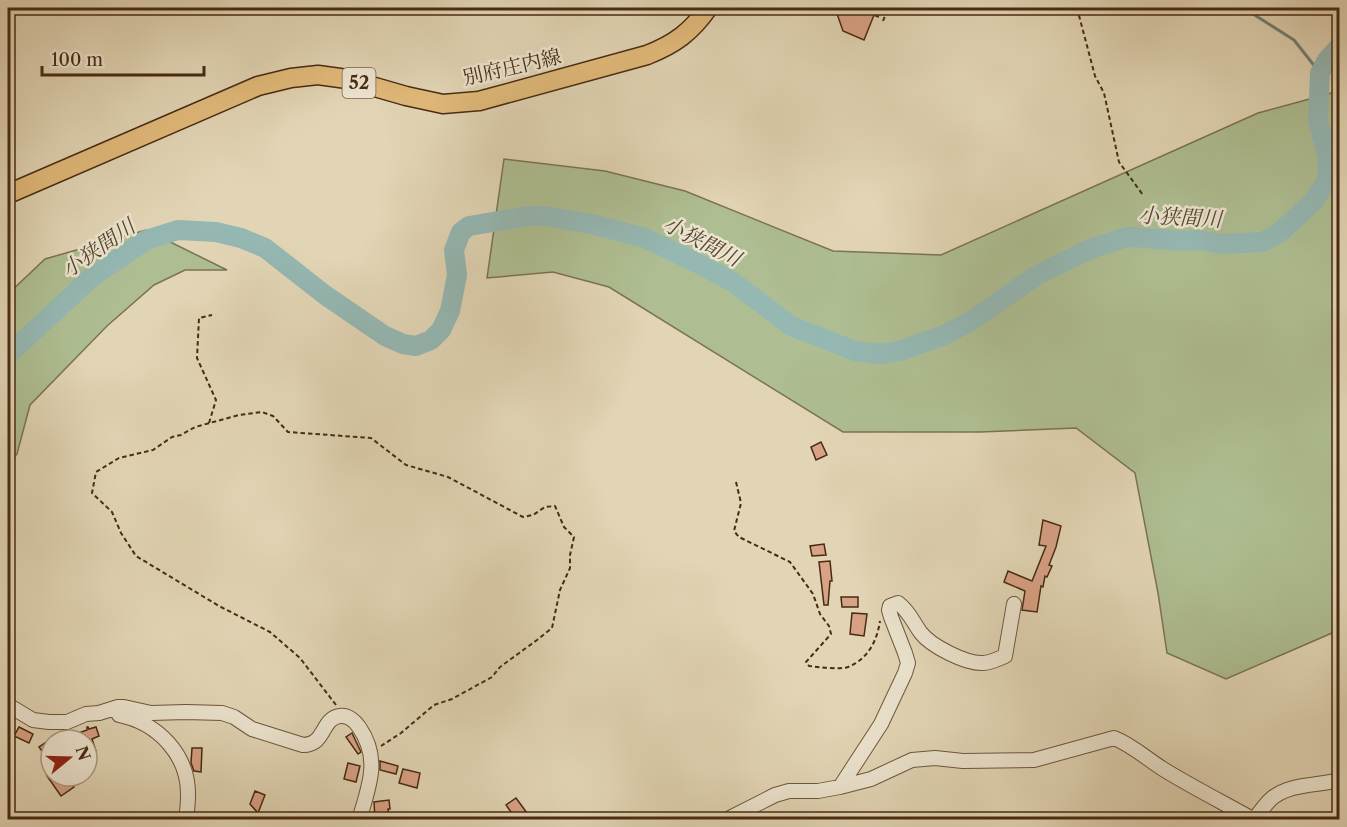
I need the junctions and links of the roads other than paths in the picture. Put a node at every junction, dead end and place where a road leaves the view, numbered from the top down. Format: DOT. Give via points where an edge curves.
graph roads {
  1 [pos="708,8"];
  2 [pos="8,194"];
  3 [pos="1014,604"];
  4 [pos="8,705"];
  5 [pos="99,713"];
  6 [pos="1340,780"];
  7 [pos="840,787"];
  8 [pos="186,819"];
  9 [pos="359,819"];
  10 [pos="726,819"];
  11 [pos="1254,819"];
  1 -- 2 [label="main road, 別府庄内線 / 52" via="688,32 653,53 479,101 443,104 318,75 258,86"];
  3 -- 7 [label="street" via="1005,656 983,663 968,661 931,643 904,607 898,603 890,606 908,663 881,724"];
  4 -- 5 [label="street" via="33,720 49,722 67,722"];
  5 -- 8 [label="street" via="132,718 167,740 186,775"];
  5 -- 9 [label="street" via="118,707 151,713 222,712 252,729 303,745 321,737 333,719 348,717 361,729 373,760"];
  6 -- 11 [label="street" via="1279,793"];
  7 -- 10 [label="street" via="789,791"];
  7 -- 11 [label="street" via="871,779 912,760 1034,760 1114,738"];
}
